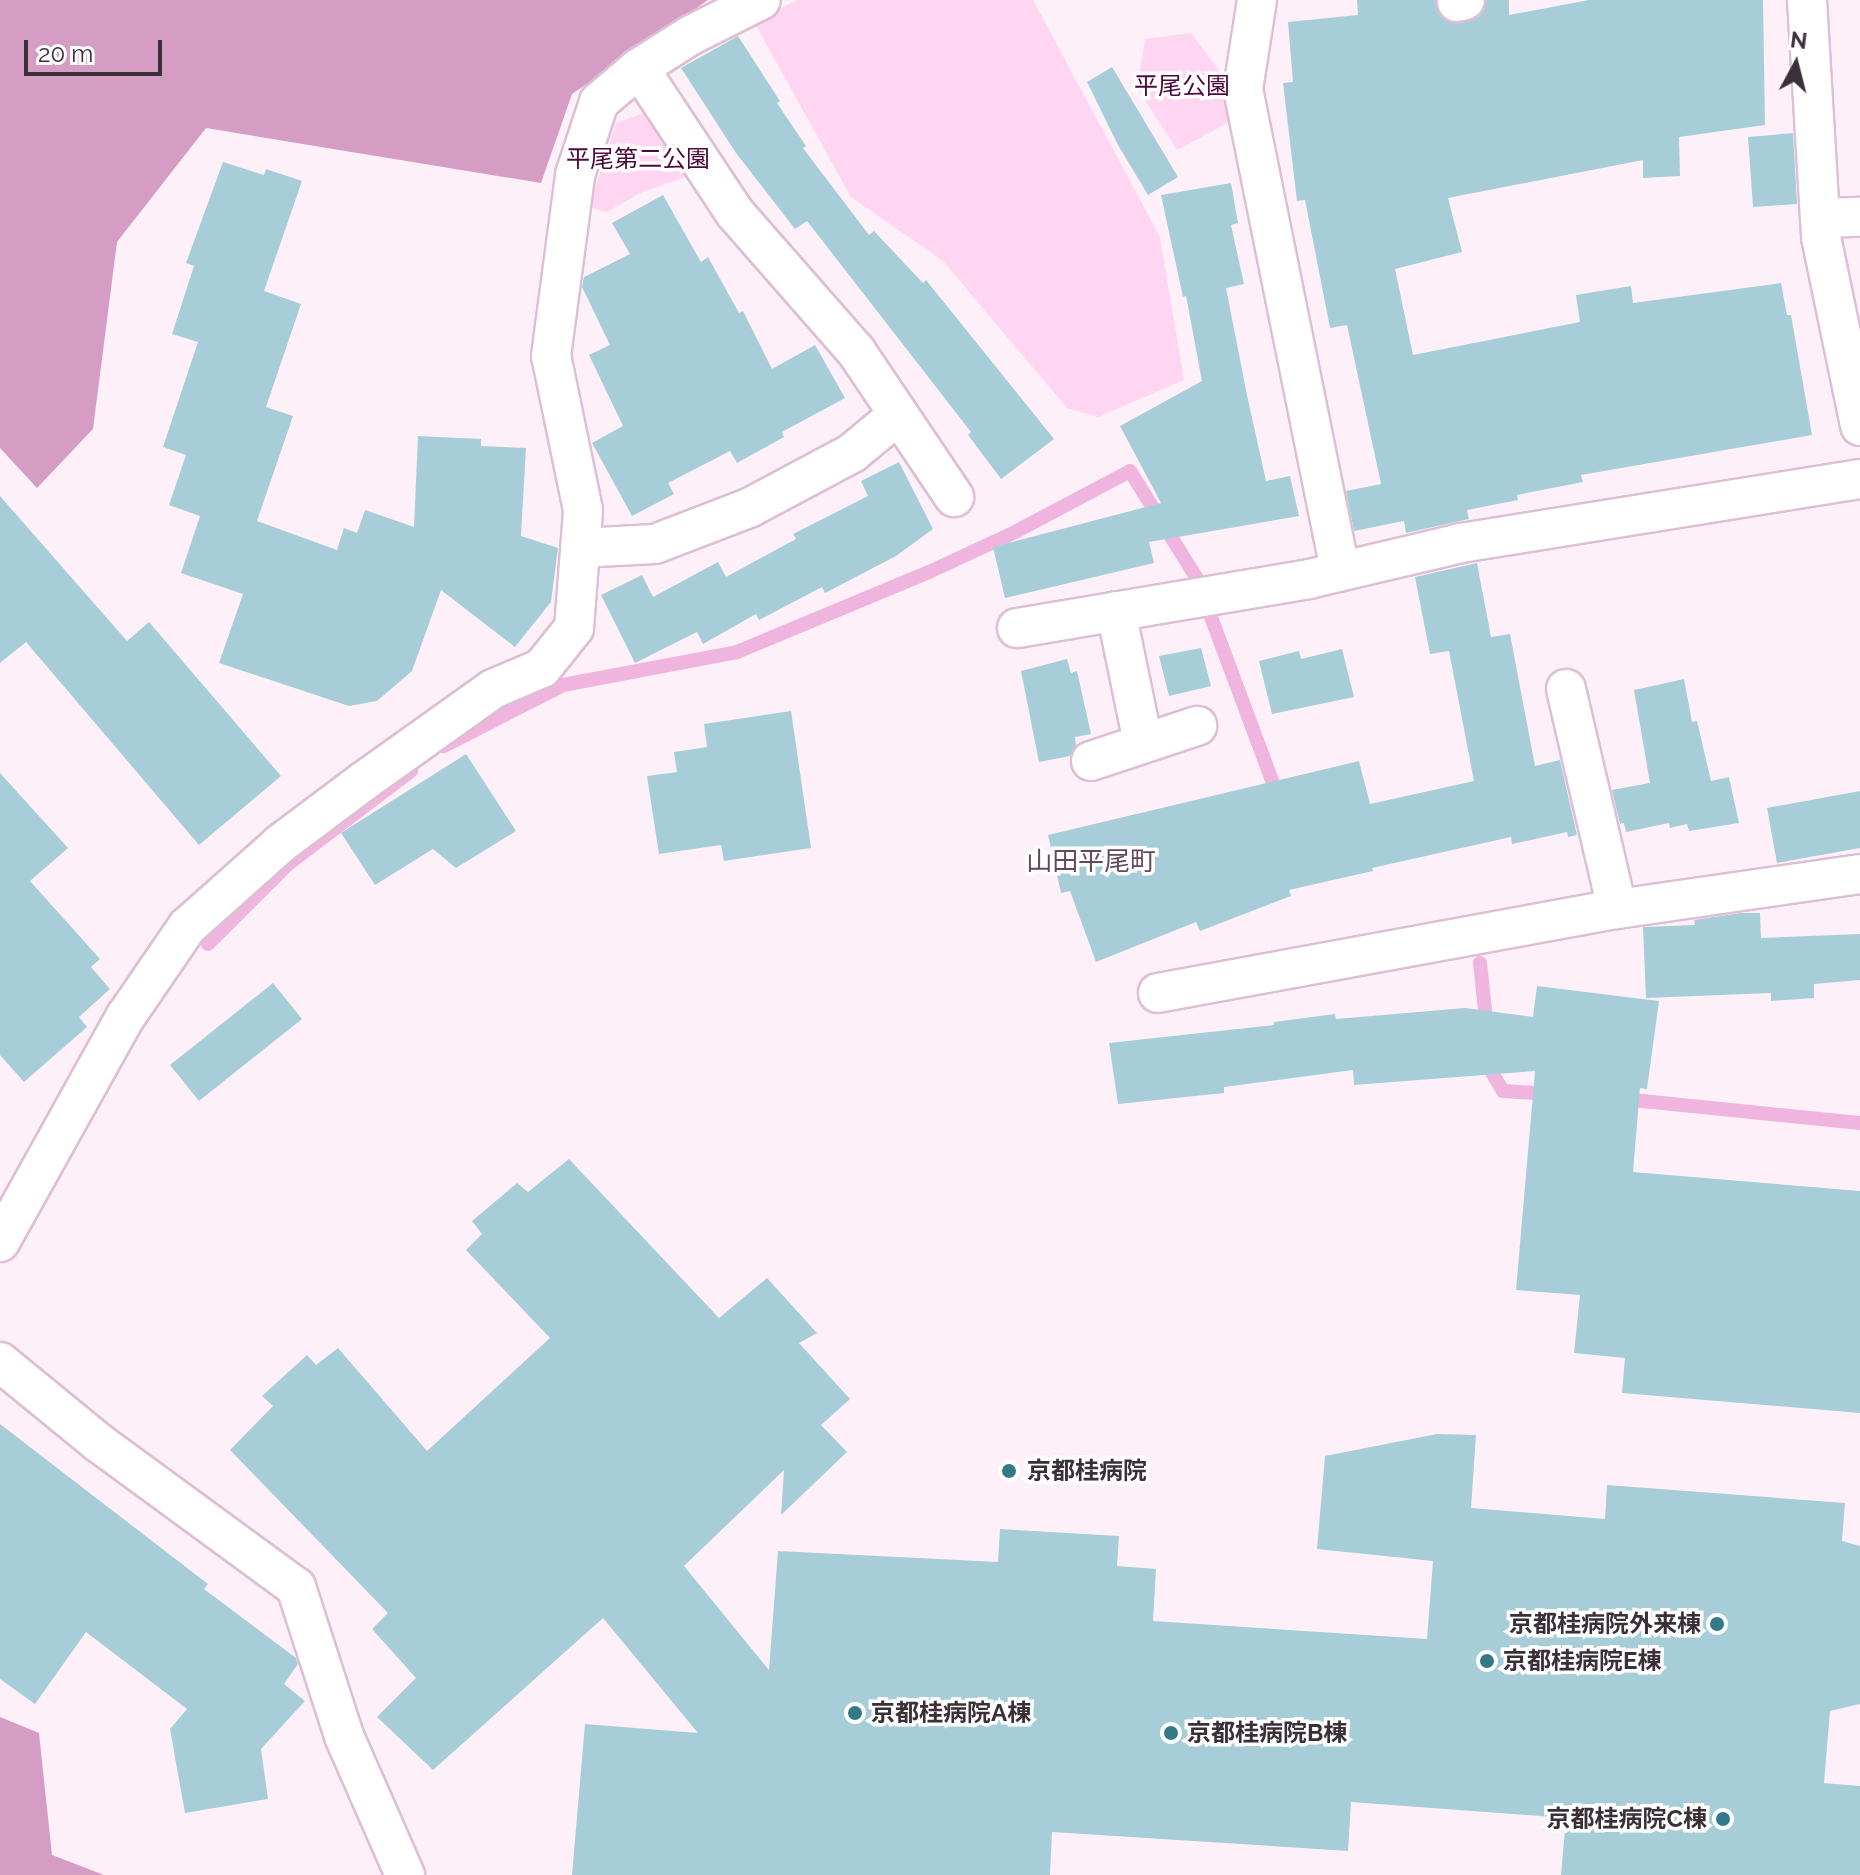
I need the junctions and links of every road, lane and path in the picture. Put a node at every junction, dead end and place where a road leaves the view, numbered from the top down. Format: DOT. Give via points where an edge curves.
graph roads {
  1 [pos="761,0"];
  2 [pos="1257,0"];
  3 [pos="1807,0"];
  4 [pos="639,68"];
  5 [pos="1860,217"];
  6 [pos="1822,218"];
  7 [pos="898,415"];
  8 [pos="1860,426"];
  9 [pos="1860,479"];
  10 [pos="954,497"];
  11 [pos="580,548"];
  12 [pos="1340,571"];
  13 [pos="1116,611"];
  14 [pos="1017,628"];
  15 [pos="1566,689"];
  16 [pos="1197,726"];
  17 [pos="1143,742"];
  18 [pos="1091,761"];
  19 [pos="1860,874"];
  20 [pos="1617,909"];
  21 [pos="1158,993"];
  22 [pos="0,1242"];
  23 [pos="0,1362"];
  24 [pos="405,1875"];
  1 -- 4 [label="street"];
  2 -- 12 [label="street" via="1243,89"];
  3 -- 6 [label="street"];
  4 -- 7 [label="street" via="735,213 856,351"];
  4 -- 11 [label="street" via="599,102 575,175 551,356 583,510"];
  5 -- 6 [label="street"];
  6 -- 8 [label="street" via="1821,237"];
  7 -- 10 [label="street"];
  7 -- 11 [label="street" via="852,453 749,508 655,544"];
  9 -- 12 [label="street" via="1461,543"];
  11 -- 22 [label="street" via="574,628 542,668 493,689 364,781 280,844 187,927 126,1016"];
  12 -- 13 [label="street"];
  13 -- 14 [label="street"];
  13 -- 17 [label="street"];
  15 -- 20 [label="street"];
  16 -- 17 [label="street"];
  17 -- 18 [label="street"];
  19 -- 20 [label="street"];
  20 -- 21 [label="street"];
  23 -- 24 [label="street" via="99,1443 296,1587 344,1736"];
}
